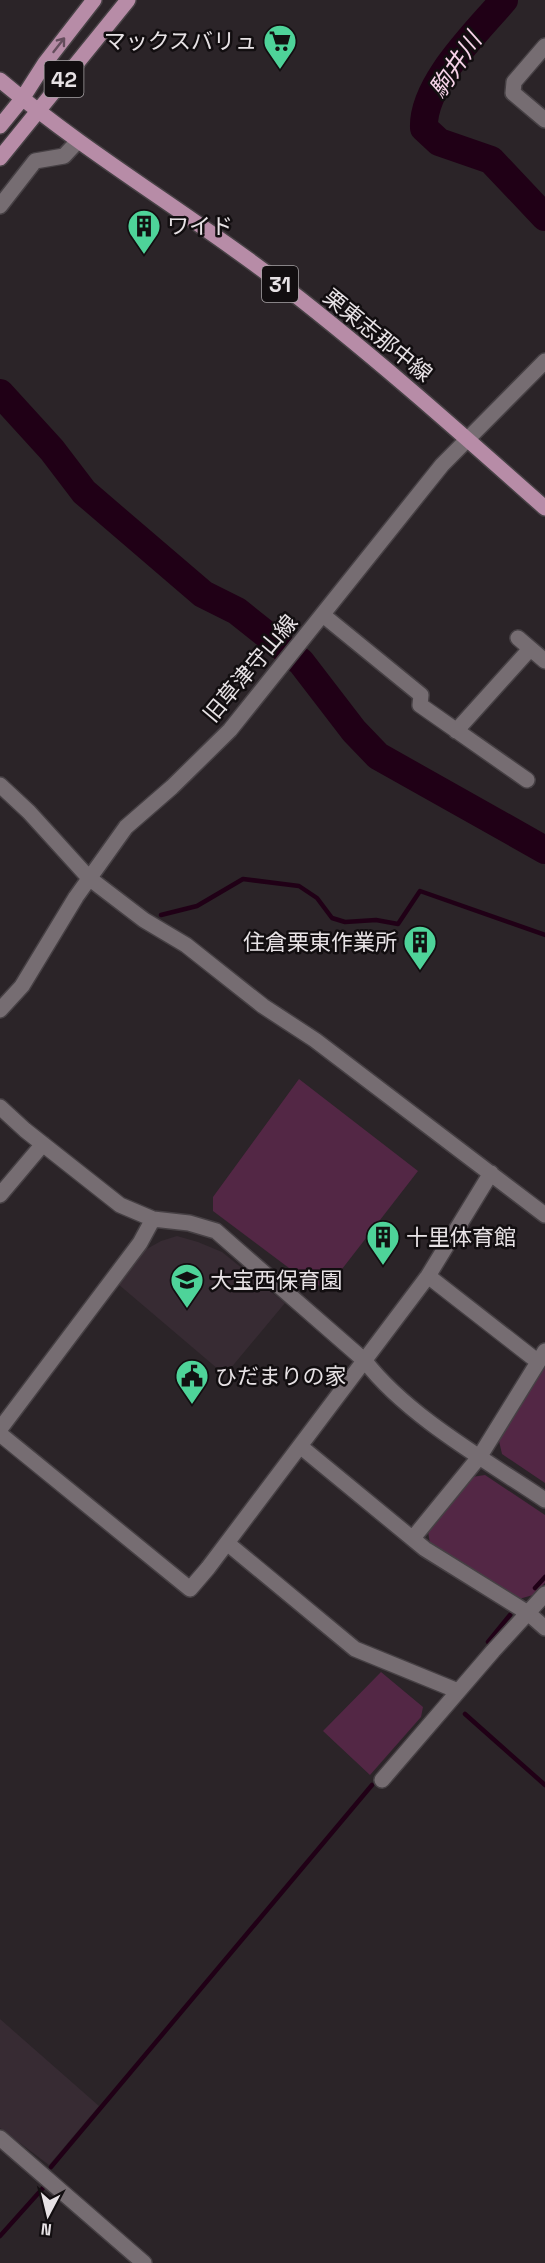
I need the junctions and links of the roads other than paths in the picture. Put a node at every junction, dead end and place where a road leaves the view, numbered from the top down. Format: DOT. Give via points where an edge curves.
graph roads {
  1 [pos="94,0"];
  2 [pos="128,0"];
  3 [pos="545,46"];
  4 [pos="0,80"];
  5 [pos="22,99"];
  6 [pos="40,111"];
  7 [pos="545,120"];
  8 [pos="0,126"];
  9 [pos="78,141"];
  10 [pos="0,158"];
  11 [pos="0,206"];
  12 [pos="545,361"];
  13 [pos="467,438"];
  14 [pos="545,508"];
  15 [pos="323,615"];
  16 [pos="518,638"];
  17 [pos="530,649"];
  18 [pos="545,662"];
  19 [pos="456,731"];
  20 [pos="527,780"];
  21 [pos="0,785"];
  22 [pos="89,878"];
  23 [pos="0,1010"];
  24 [pos="0,1107"];
  25 [pos="43,1144"];
  26 [pos="491,1173"];
  27 [pos="0,1195"];
  28 [pos="545,1215"];
  29 [pos="153,1219"];
  30 [pos="428,1276"];
  31 [pos="541,1356"];
  32 [pos="365,1362"];
  33 [pos="0,1429"];
  34 [pos="0,1434"];
  35 [pos="300,1446"];
  36 [pos="480,1456"];
  37 [pos="545,1500"];
  38 [pos="413,1538"];
  39 [pos="227,1543"];
  40 [pos="545,1594"];
  41 [pos="528,1613"];
  42 [pos="545,1628"];
  43 [pos="458,1691"];
  44 [pos="382,1780"];
  45 [pos="0,2138"];
  46 [pos="144,2263"];
  5 -- 1 [label="main road, 42, one-way"];
  2 -- 6 [label="main road, 42"];
  3 -- 7 [label="street" via="514,82 513,93"];
  4 -- 5 [label="main road, 栗東志那中線 / 31"];
  5 -- 6 [label="main road, 栗東志那中線 / 31"];
  5 -- 8 [label="main road, 42"];
  6 -- 9 [label="main road, 栗東志那中線 / 31"];
  6 -- 10 [label="main road, 42"];
  9 -- 11 [label="street" via="64,156 35,161"];
  9 -- 13 [label="main road, 栗東志那中線 / 31" via="267,274"];
  12 -- 13 [label="street, 旧草津守山線"];
  13 -- 14 [label="main road, 栗東志那中線 / 31"];
  13 -- 15 [label="street, 旧草津守山線"];
  15 -- 19 [label="street" via="421,695 420,705"];
  15 -- 22 [label="street, 旧草津守山線" via="230,730 126,827"];
  16 -- 17 [label="street"];
  17 -- 18 [label="street"];
  17 -- 19 [label="street"];
  19 -- 20 [label="street"];
  21 -- 22 [label="street"];
  22 -- 23 [label="street, 旧草津守山線" via="22,986"];
  22 -- 26 [label="street" via="144,920 186,945"];
  24 -- 25 [label="street"];
  25 -- 27 [label="street"];
  25 -- 29 [label="street" via="120,1205"];
  26 -- 28 [label="street"];
  26 -- 30 [label="street"];
  29 -- 32 [label="street" via="216,1231"];
  29 -- 33 [label="street" via="140,1243"];
  30 -- 31 [label="street"];
  30 -- 32 [label="street"];
  31 -- 36 [label="street"];
  32 -- 35 [label="street"];
  32 -- 36 [label="street" via="419,1414"];
  34 -- 39 [label="street" via="189,1589"];
  35 -- 38 [label="street"];
  35 -- 39 [label="street"];
  36 -- 37 [label="street"];
  36 -- 38 [label="street"];
  38 -- 41 [label="street"];
  39 -- 43 [label="street" via="355,1649"];
  40 -- 41 [label="street"];
  41 -- 42 [label="street"];
  41 -- 43 [label="street"];
  43 -- 44 [label="street"];
  45 -- 46 [label="street"];
}
